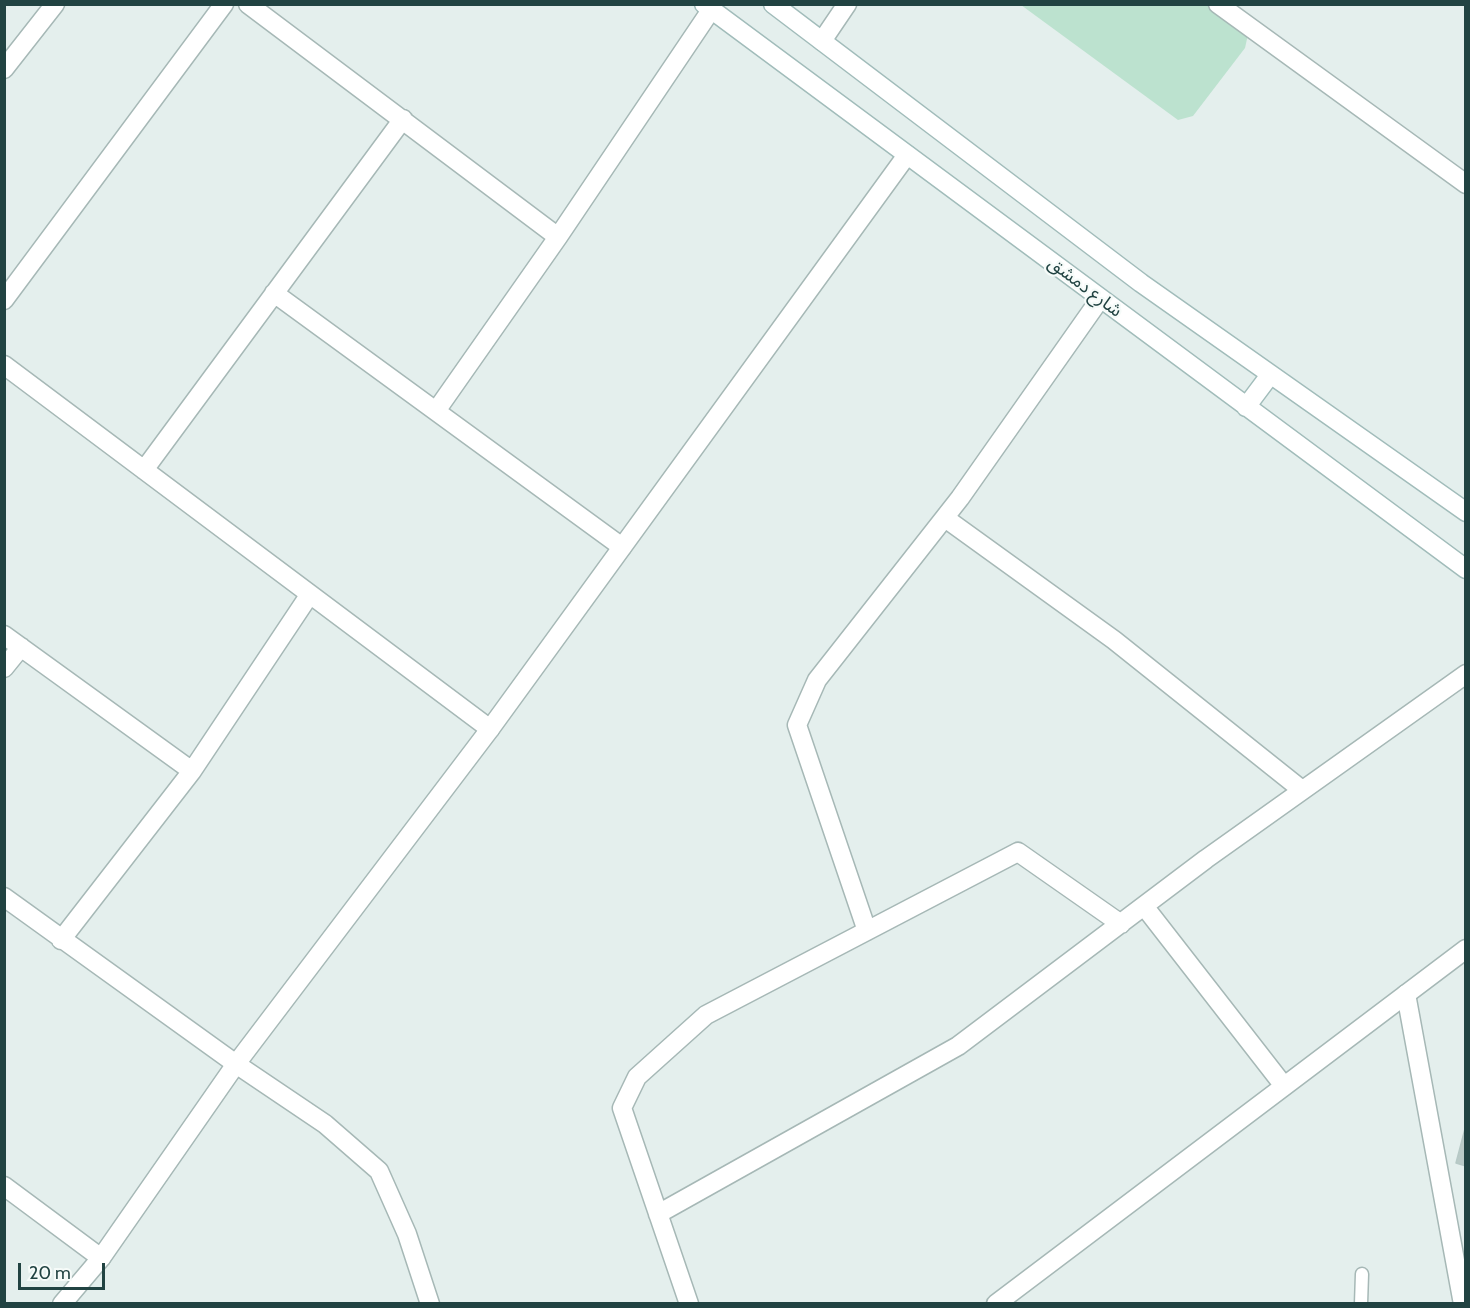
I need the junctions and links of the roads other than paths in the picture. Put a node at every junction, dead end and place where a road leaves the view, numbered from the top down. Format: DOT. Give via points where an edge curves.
graph roads {
  1 [pos="55,4"];
  2 [pos="224,4"];
  3 [pos="248,4"];
  4 [pos="773,4"];
  5 [pos="847,4"];
  6 [pos="1218,4"];
  7 [pos="708,7"];
  8 [pos="822,41"];
  9 [pos="4,69"];
  10 [pos="403,119"];
  11 [pos="907,155"];
  12 [pos="1466,184"];
  13 [pos="558,237"];
  14 [pos="274,293"];
  15 [pos="1100,299"];
  16 [pos="4,300"];
  17 [pos="4,365"];
  18 [pos="1270,375"];
  19 [pos="1246,407"];
  20 [pos="436,411"];
  21 [pos="144,470"];
  22 [pos="1466,512"];
  23 [pos="945,518"];
  24 [pos="622,547"];
  25 [pos="1466,568"];
  26 [pos="310,594"];
  27 [pos="4,635"];
  28 [pos="21,647"];
  29 [pos="4,668"];
  30 [pos="1466,674"];
  31 [pos="490,729"];
  32 [pos="192,771"];
  33 [pos="1302,790"];
  34 [pos="4,897"];
  35 [pos="1144,906"];
  36 [pos="1121,924"];
  37 [pos="867,932"];
  38 [pos="61,940"];
  39 [pos="1466,949"];
  40 [pos="1406,994"];
  41 [pos="236,1064"];
  42 [pos="1284,1086"];
  43 [pos="4,1186"];
  44 [pos="658,1214"];
  45 [pos="101,1258"];
  46 [pos="1362,1274"];
  47 [pos="62,1304"];
  48 [pos="430,1304"];
  49 [pos="689,1304"];
  50 [pos="996,1304"];
  51 [pos="1361,1304"];
  52 [pos="1464,1304"];
  1 -- 9 [label="street"];
  2 -- 16 [label="street"];
  3 -- 10 [label="street"];
  4 -- 8 [label="street, شارع دمشق"];
  5 -- 8 [label="street"];
  6 -- 12 [label="street"];
  7 -- 11 [label="street, شارع دمشق"];
  7 -- 13 [label="street"];
  8 -- 18 [label="street, شارع دمشق" via="1141,283"];
  10 -- 13 [label="street"];
  10 -- 14 [label="street"];
  11 -- 15 [label="street, شارع دمشق"];
  11 -- 24 [label="street"];
  13 -- 20 [label="street"];
  14 -- 20 [label="street"];
  14 -- 21 [label="street"];
  15 -- 19 [label="street, شارع دمشق"];
  15 -- 23 [label="street"];
  17 -- 21 [label="street"];
  18 -- 19 [label="street"];
  18 -- 22 [label="street, شارع دمشق"];
  19 -- 25 [label="street, شارع دمشق"];
  20 -- 24 [label="street"];
  21 -- 26 [label="street"];
  23 -- 33 [label="street" via="1114,640"];
  23 -- 37 [label="street" via="817,680 797,725"];
  24 -- 31 [label="street"];
  26 -- 31 [label="street"];
  26 -- 32 [label="street"];
  27 -- 28 [label="street"];
  28 -- 29 [label="street"];
  28 -- 32 [label="street"];
  30 -- 33 [label="street"];
  31 -- 41 [label="street"];
  32 -- 38 [label="street"];
  33 -- 35 [label="street"];
  34 -- 38 [label="street"];
  35 -- 36 [label="street"];
  35 -- 42 [label="street"];
  36 -- 37 [label="street" via="1018,852"];
  36 -- 44 [label="street" via="958,1046"];
  37 -- 44 [label="street" via="706,1015 637,1077 622,1108"];
  38 -- 41 [label="street"];
  39 -- 40 [label="street"];
  40 -- 42 [label="street"];
  40 -- 52 [label="street"];
  41 -- 45 [label="street"];
  41 -- 48 [label="street" via="325,1124 379,1171"];
  42 -- 50 [label="street"];
  43 -- 45 [label="street"];
  44 -- 49 [label="street"];
  45 -- 47 [label="street"];
  46 -- 51 [label="lane"];
}
